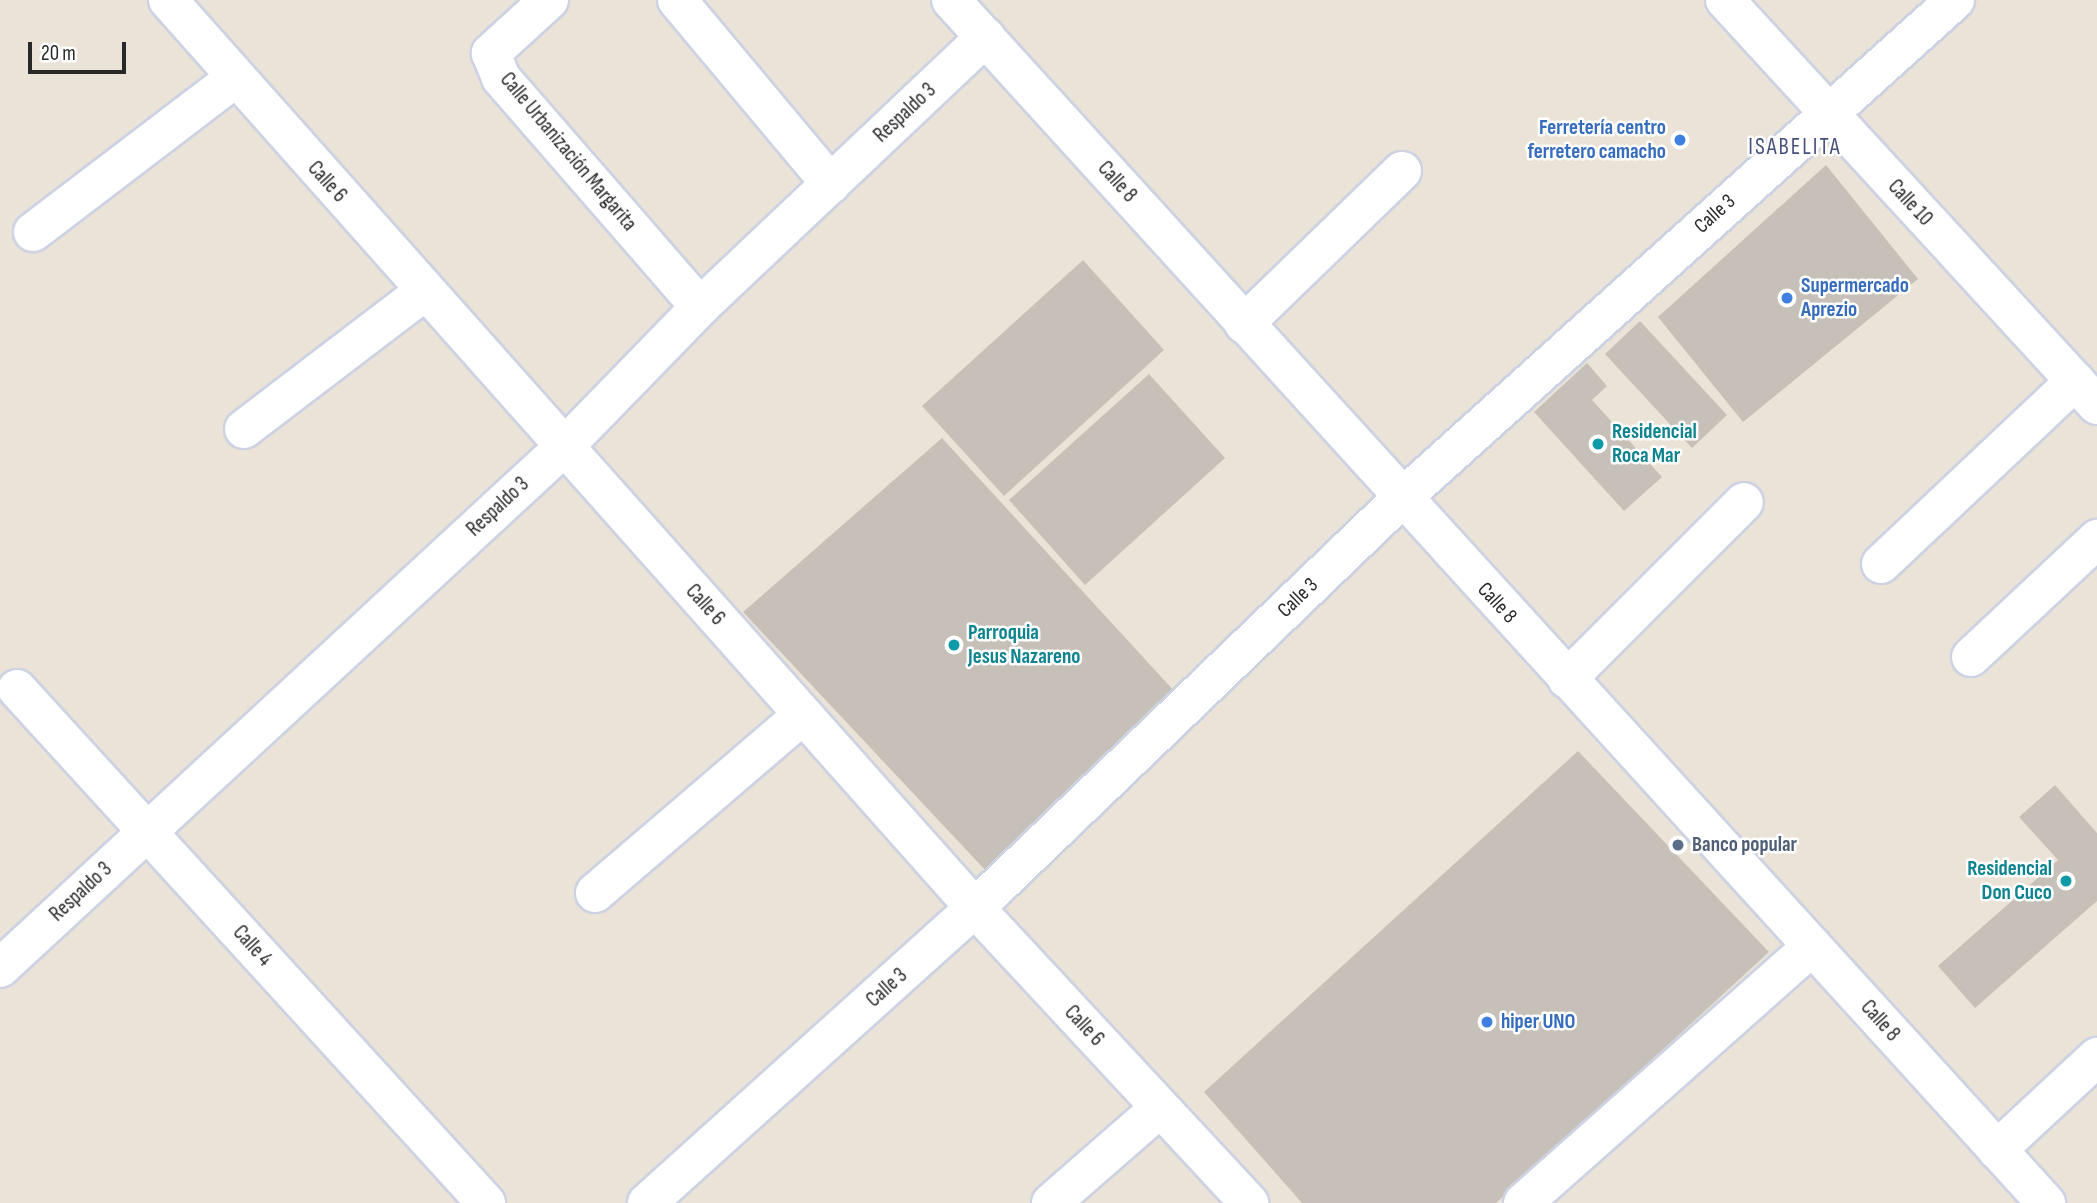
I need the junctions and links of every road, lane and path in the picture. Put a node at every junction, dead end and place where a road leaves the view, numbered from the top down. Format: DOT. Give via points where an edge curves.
graph roads {
  1 [pos="168,0"];
  2 [pos="548,0"];
  3 [pos="677,0"];
  4 [pos="951,0"];
  5 [pos="1725,0"];
  6 [pos="1955,0"];
  7 [pos="986,37"];
  8 [pos="235,78"];
  9 [pos="1827,112"];
  10 [pos="1402,171"];
  11 [pos="831,184"];
  12 [pos="33,232"];
  13 [pos="424,292"];
  14 [pos="700,307"];
  15 [pos="1244,324"];
  16 [pos="2086,393"];
  17 [pos="244,429"];
  18 [pos="564,447"];
  19 [pos="1402,498"];
  20 [pos="1744,502"];
  21 [pos="2097,539"];
  22 [pos="1881,564"];
  23 [pos="1971,657"];
  24 [pos="1567,679"];
  25 [pos="17,689"];
  26 [pos="803,715"];
  27 [pos="146,830"];
  28 [pos="595,893"];
  29 [pos="975,908"];
  30 [pos="1812,946"];
  31 [pos="0,968"];
  32 [pos="2097,1057"];
  33 [pos="1160,1108"];
  34 [pos="1997,1150"];
  35 [pos="486,1203"];
  36 [pos="647,1203"];
  37 [pos="1051,1203"];
  38 [pos="1249,1203"];
  39 [pos="1523,1203"];
  40 [pos="2046,1203"];
  1 -- 8 [label="street, Calle 6"];
  2 -- 14 [label="street, Calle Urbanización Margarita" via="491,53 501,78"];
  3 -- 11 [label="street"];
  4 -- 7 [label="street, Calle 8"];
  5 -- 9 [label="street, Calle 10"];
  6 -- 9 [label="street, Calle 3"];
  7 -- 11 [label="street, Respaldo 3"];
  7 -- 15 [label="street, Calle 8"];
  8 -- 12 [label="street"];
  8 -- 13 [label="street, Calle 6"];
  9 -- 16 [label="street, Calle 10"];
  9 -- 19 [label="street, Calle 3"];
  10 -- 15 [label="street"];
  11 -- 14 [label="street, Respaldo 3"];
  13 -- 17 [label="street"];
  13 -- 18 [label="street, Calle 6"];
  14 -- 18 [label="street, Respaldo 3"];
  15 -- 19 [label="street, Calle 8"];
  16 -- 22 [label="street"];
  18 -- 26 [label="street, Calle 6"];
  18 -- 27 [label="street, Respaldo 3"];
  19 -- 24 [label="street, Calle 8"];
  19 -- 29 [label="street, Calle 3"];
  20 -- 24 [label="street"];
  21 -- 23 [label="street"];
  24 -- 30 [label="street, Calle 8"];
  25 -- 27 [label="street, Calle 4"];
  26 -- 28 [label="street"];
  26 -- 29 [label="street, Calle 6"];
  27 -- 31 [label="street, Respaldo 3"];
  27 -- 35 [label="street, Calle 4"];
  29 -- 33 [label="street, Calle 6"];
  29 -- 36 [label="street, Calle 3"];
  30 -- 34 [label="street, Calle 8"];
  30 -- 39 [label="street"];
  32 -- 34 [label="street"];
  33 -- 37 [label="street"];
  33 -- 38 [label="street, Calle 6"];
  34 -- 40 [label="street, Calle 8"];
}
